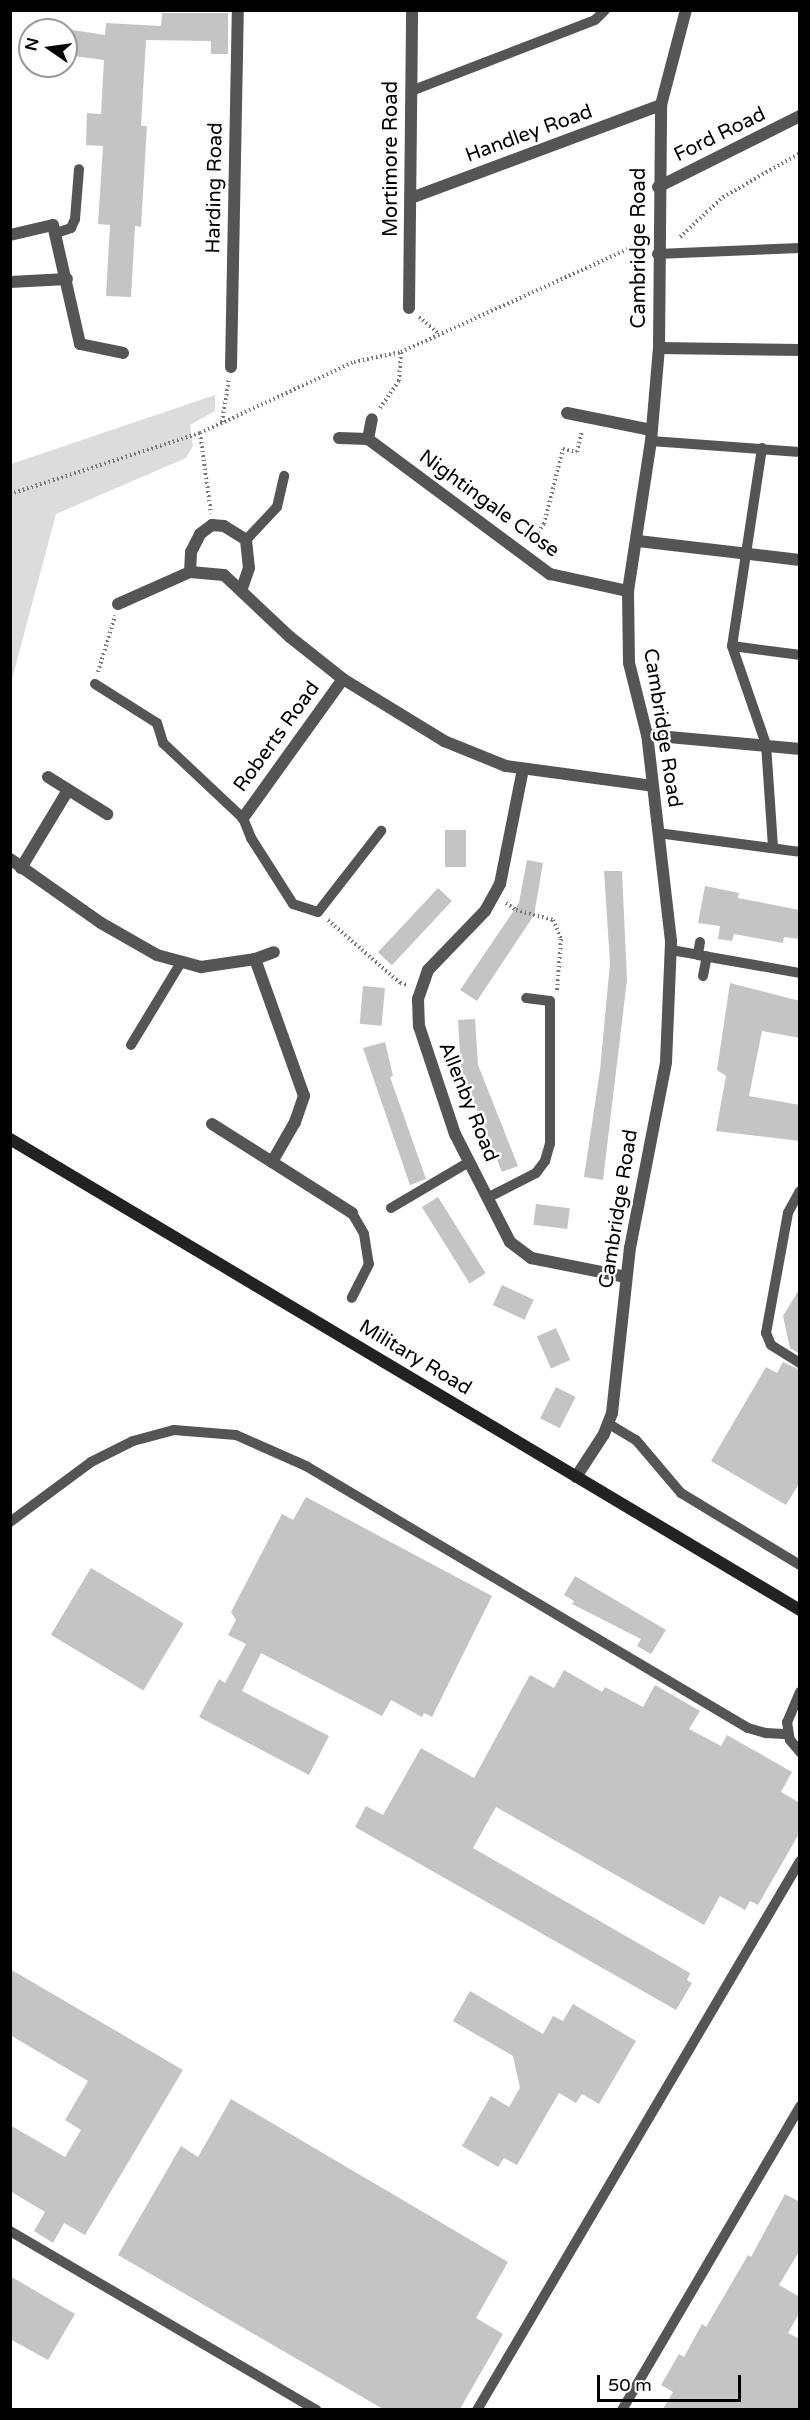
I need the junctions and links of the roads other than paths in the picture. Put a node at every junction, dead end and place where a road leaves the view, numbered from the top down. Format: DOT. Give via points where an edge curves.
graph roads {
  1 [pos="238,10"];
  2 [pos="412,10"];
  3 [pos="605,10"];
  4 [pos="686,10"];
  5 [pos="411,91"];
  6 [pos="661,105"];
  7 [pos="800,116"];
  8 [pos="80,169"];
  9 [pos="658,188"];
  10 [pos="411,198"];
  11 [pos="56,233"];
  12 [pos="10,235"];
  13 [pos="800,248"];
  14 [pos="657,254"];
  15 [pos="67,279"];
  16 [pos="10,282"];
  17 [pos="409,309"];
  18 [pos="659,348"];
  19 [pos="800,350"];
  20 [pos="123,353"];
  21 [pos="231,367"];
  22 [pos="567,413"];
  23 [pos="372,419"];
  24 [pos="651,436"];
  25 [pos="339,438"];
  26 [pos="368,439"];
  27 [pos="762,448"];
  28 [pos="800,452"];
  29 [pos="284,476"];
  30 [pos="246,540"];
  31 [pos="638,541"];
  32 [pos="747,554"];
  33 [pos="800,560"];
  34 [pos="190,572"];
  35 [pos="242,588"];
  36 [pos="628,591"];
  37 [pos="118,604"];
  38 [pos="732,646"];
  39 [pos="800,655"];
  40 [pos="343,679"];
  41 [pos="95,684"];
  42 [pos="647,735"];
  43 [pos="766,744"];
  44 [pos="800,749"];
  45 [pos="523,769"];
  46 [pos="48,777"];
  47 [pos="653,786"];
  48 [pos="68,790"];
  49 [pos="107,814"];
  50 [pos="243,818"];
  51 [pos="381,831"];
  52 [pos="658,832"];
  53 [pos="772,848"];
  54 [pos="800,852"];
  55 [pos="10,860"];
  56 [pos="21,868"];
  57 [pos="700,942"];
  58 [pos="671,951"];
  59 [pos="274,952"];
  60 [pos="702,956"];
  61 [pos="255,959"];
  62 [pos="180,964"];
  63 [pos="800,973"];
  64 [pos="703,976"];
  65 [pos="526,998"];
  66 [pos="131,1045"];
  67 [pos="212,1124"];
  68 [pos="10,1139"];
  69 [pos="272,1162"];
  70 [pos="469,1162"];
  71 [pos="800,1191"];
  72 [pos="487,1198"];
  73 [pos="391,1208"];
  74 [pos="352,1213"];
  75 [pos="626,1276"];
  76 [pos="352,1298"];
  77 [pos="800,1363"];
  78 [pos="609,1424"];
  79 [pos="576,1477"];
  80 [pos="10,1522"];
  81 [pos="800,1565"];
  82 [pos="800,1610"];
  83 [pos="800,1692"];
  84 [pos="788,1734"];
  85 [pos="800,1752"];
  86 [pos="800,1861"];
  87 [pos="800,2106"];
  88 [pos="10,2231"];
  89 [pos="316,2409"];
  90 [pos="477,2409"];
  91 [pos="621,2409"];
  1 -- 21 [label="street, Harding Road"];
  2 -- 5 [label="street, Mortimore Road"];
  3 -- 5 [label="lane" via="595,20"];
  4 -- 6 [label="street, Cambridge Road"];
  5 -- 10 [label="street, Mortimore Road"];
  6 -- 9 [label="street, Cambridge Road"];
  6 -- 10 [label="street, Handley Road"];
  7 -- 9 [label="street, Ford Road"];
  8 -- 11 [label="lane" via="75,219 71,228"];
  9 -- 14 [label="street, Cambridge Road"];
  10 -- 17 [label="street, Mortimore Road"];
  11 -- 12 [label="street" via="53,225"];
  11 -- 15 [label="street"];
  13 -- 14 [label="lane"];
  14 -- 18 [label="street, Cambridge Road"];
  15 -- 16 [label="street"];
  15 -- 20 [label="street" via="80,344"];
  18 -- 19 [label="street"];
  18 -- 24 [label="street, Cambridge Road"];
  22 -- 24 [label="street"];
  23 -- 26 [label="street"];
  24 -- 27 [label="lane"];
  24 -- 31 [label="street, Cambridge Road"];
  25 -- 26 [label="street"];
  26 -- 36 [label="street, Nightingale Close" via="550,574"];
  27 -- 28 [label="lane"];
  27 -- 32 [label="lane"];
  29 -- 30 [label="lane" via="276,507"];
  30 -- 34 [label="street" via="234,529 212,525 201,534 191,552"];
  30 -- 35 [label="street" via="249,568"];
  31 -- 32 [label="street"];
  31 -- 36 [label="street, Cambridge Road"];
  32 -- 33 [label="street"];
  32 -- 38 [label="lane"];
  34 -- 35 [label="street" via="216,572"];
  34 -- 37 [label="street"];
  35 -- 40 [label="street" via="290,637"];
  36 -- 42 [label="street, Cambridge Road" via="629,663"];
  38 -- 39 [label="lane"];
  38 -- 43 [label="lane"];
  40 -- 45 [label="street" via="444,741 493,762"];
  40 -- 50 [label="street, Roberts Road"];
  41 -- 50 [label="lane" via="158,723 163,743"];
  42 -- 43 [label="street"];
  42 -- 47 [label="street, Cambridge Road"];
  43 -- 44 [label="street"];
  43 -- 53 [label="lane"];
  45 -- 47 [label="street"];
  45 -- 70 [label="street, Allenby Road" via="495,895 428,970 420,988 422,1038 437,1088"];
  46 -- 48 [label="street"];
  47 -- 52 [label="street, Cambridge Road"];
  48 -- 49 [label="street"];
  48 -- 56 [label="street"];
  50 -- 51 [label="lane" via="250,838 293,904 318,912"];
  52 -- 53 [label="lane"];
  52 -- 58 [label="street, Cambridge Road"];
  53 -- 54 [label="lane"];
  55 -- 56 [label="street"];
  56 -- 62 [label="street" via="141,948"];
  57 -- 60 [label="lane"];
  58 -- 60 [label="lane"];
  58 -- 75 [label="street, Cambridge Road" via="666,1062"];
  59 -- 61 [label="street"];
  60 -- 63 [label="lane"];
  60 -- 64 [label="lane"];
  61 -- 62 [label="street" via="217,966"];
  61 -- 69 [label="street" via="303,1096 295,1122"];
  62 -- 66 [label="lane"];
  65 -- 72 [label="lane" via="550,1001 550,1144 545,1161 525,1181"];
  67 -- 69 [label="street"];
  68 -- 79 [label="street, Military Road"];
  69 -- 74 [label="street"];
  70 -- 72 [label="street, Allenby Road"];
  70 -- 73 [label="lane"];
  71 -- 77 [label="lane" via="788,1213 766,1333 772,1346"];
  72 -- 75 [label="street, Allenby Road" via="505,1235 523,1254"];
  74 -- 76 [label="lane" via="364,1234 369,1264"];
  75 -- 78 [label="street, Cambridge Road"];
  78 -- 79 [label="street, Cambridge Road"];
  78 -- 81 [label="lane" via="636,1440 681,1493"];
  79 -- 82 [label="street, Military Road"];
  80 -- 84 [label="lane" via="86,1466 133,1441 187,1430 239,1436 306,1466 748,1728"];
  83 -- 84 [label="lane" via="788,1717"];
  84 -- 85 [label="lane"];
  86 -- 90 [label="lane"];
  87 -- 91 [label="lane"];
  88 -- 89 [label="lane"];
}
